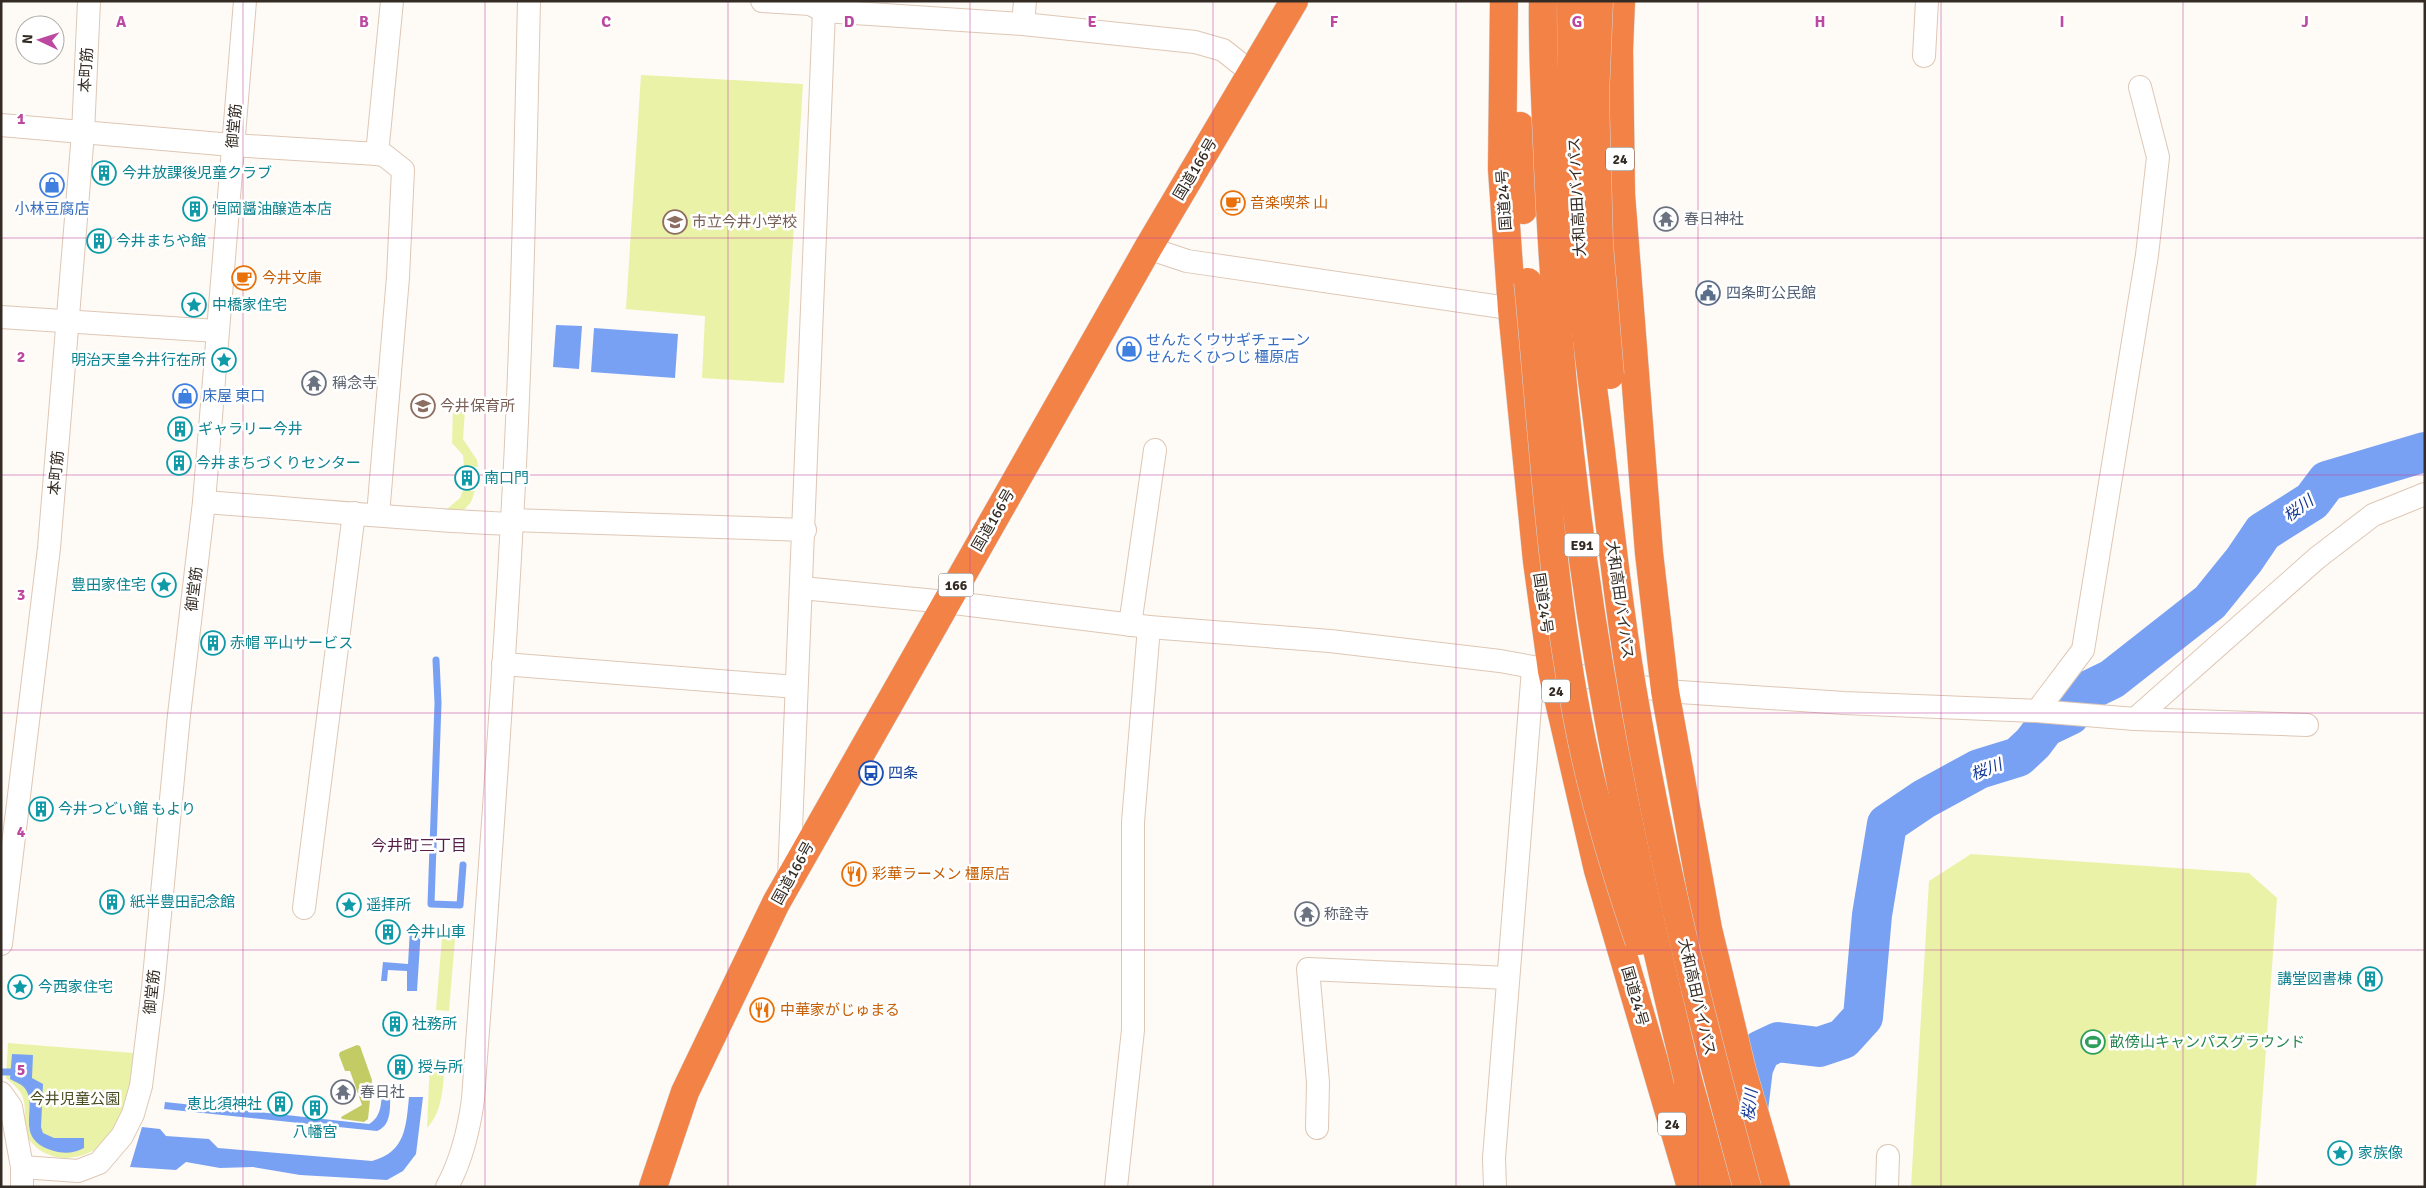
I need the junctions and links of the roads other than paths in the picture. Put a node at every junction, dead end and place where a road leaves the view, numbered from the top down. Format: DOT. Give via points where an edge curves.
graph roads {
  1 [pos="89,1"];
  2 [pos="245,1"];
  3 [pos="392,1"];
  4 [pos="529,1"];
  5 [pos="762,1"];
  6 [pos="1025,1"];
  7 [pos="1294,1"];
  8 [pos="1504,1"];
  9 [pos="1518,1"];
  10 [pos="1543,1"];
  11 [pos="1571,1"];
  12 [pos="1599,1"];
  13 [pos="1621,1"];
  14 [pos="1927,1"];
  15 [pos="824,11"];
  16 [pos="1023,24"];
  17 [pos="1924,56"];
  18 [pos="1252,73"];
  19 [pos="2140,87"];
  20 [pos="1,125"];
  21 [pos="83,133"];
  22 [pos="232,145"];
  23 [pos="376,154"];
  24 [pos="1148,248"];
  25 [pos="1512,310"];
  26 [pos="1,317"];
  27 [pos="1630,317"];
  28 [pos="68,322"];
  29 [pos="216,332"];
  30 [pos="1155,450"];
  31 [pos="2425,494"];
  32 [pos="204,502"];
  33 [pos="354,513"];
  34 [pos="378,515"];
  35 [pos="512,522"];
  36 [pos="805,530"];
  37 [pos="802,588"];
  38 [pos="946,602"];
  39 [pos="1622,622"];
  40 [pos="1139,626"];
  41 [pos="504,664"];
  42 [pos="1542,670"];
  43 [pos="796,687"];
  44 [pos="1665,691"];
  45 [pos="2037,711"];
  46 [pos="2136,719"];
  47 [pos="2307,725"];
  48 [pos="789,880"];
  49 [pos="304,908"];
  50 [pos="1,944"];
  51 [pos="1508,978"];
  52 [pos="1688,1080"];
  53 [pos="1,1093"];
  54 [pos="1317,1128"];
  55 [pos="1888,1156"];
  56 [pos="22,1177"];
  57 [pos="448,1187"];
  58 [pos="653,1187"];
  59 [pos="1116,1187"];
  60 [pos="1495,1187"];
  61 [pos="1691,1187"];
  62 [pos="1718,1187"];
  63 [pos="1747,1187"];
  64 [pos="1776,1187"];
  65 [pos="1887,1187"];
  1 -- 21 [label="street, 本町筋"];
  2 -- 22 [label="street, 御堂筋"];
  3 -- 23 [label="street"];
  4 -- 35 [label="street"];
  5 -- 15 [label="street" via="810,4"];
  6 -- 16 [label="street"];
  7 -- 18 [label="highway, 国道166号 / 166"];
  8 -- 25 [label="highway, 国道24号 / 24" via="1502,169"];
  9 -- 52 [label="highway, bridge" via="1521,174 1528,282 1558,587 1577,717 1610,859"];
  10 -- 52 [label="highway, 大和高田バイパス / E91, bridge" via="1556,307 1567,433 1586,578 1635,856"];
  11 -- 39 [label="highway, 大和高田バイパス / E91, bridge" via="1571,92 1584,306"];
  12 -- 39 [label="highway, bridge" via="1595,96 1598,234 1613,408"];
  13 -- 27 [label="highway, 24" via="1621,194"];
  14 -- 17 [label="street"];
  15 -- 16 [label="street"];
  15 -- 36 [label="street"];
  16 -- 18 [label="street" via="1195,42 1223,50"];
  18 -- 24 [label="highway, 国道166号 / 166"];
  19 -- 45 [label="street" via="2158,157 2147,255 2083,650"];
  20 -- 21 [label="street"];
  21 -- 22 [label="street"];
  21 -- 28 [label="street, 本町筋"];
  22 -- 23 [label="street"];
  22 -- 29 [label="street, 御堂筋"];
  23 -- 34 [label="street" via="384,155 403,170 398,277"];
  24 -- 25 [label="street" via="1187,261"];
  24 -- 38 [label="highway, 国道166号 / 166"];
  25 -- 27 [label="street"];
  25 -- 42 [label="highway, 国道24号 / 24" via="1537,561"];
  26 -- 28 [label="street"];
  27 -- 44 [label="highway, 24" via="1649,553"];
  28 -- 29 [label="street"];
  28 -- 50 [label="street, 本町筋" via="49,548"];
  29 -- 32 [label="street, 御堂筋"];
  30 -- 40 [label="street"];
  31 -- 46 [label="street" via="2373,515 2317,558"];
  32 -- 33 [label="street"];
  32 -- 56 [label="street, 御堂筋" via="178,715 141,1086 122,1136 99,1163 78,1171"];
  33 -- 34 [label="street"];
  33 -- 49 [label="street"];
  34 -- 35 [label="street" via="440,522"];
  35 -- 36 [label="street"];
  35 -- 41 [label="street"];
  36 -- 37 [label="street"];
  37 -- 38 [label="street"];
  37 -- 43 [label="street"];
  38 -- 40 [label="street"];
  38 -- 48 [label="highway, 国道166号 / 166"];
  39 -- 63 [label="highway, 大和高田バイパス / E91, bridge" via="1663,850 1705,1034"];
  40 -- 42 [label="street" via="1330,641 1500,661"];
  40 -- 59 [label="street" via="1133,822 1133,1030"];
  41 -- 43 [label="street"];
  41 -- 57 [label="street" via="473,1099 469,1129"];
  42 -- 44 [label="street"];
  42 -- 51 [label="street"];
  42 -- 61 [label="highway, 国道24号 / 24"];
  43 -- 48 [label="street"];
  44 -- 45 [label="street"];
  44 -- 64 [label="highway, 24" via="1708,928 1742,1070"];
  45 -- 46 [label="street"];
  46 -- 47 [label="street"];
  48 -- 58 [label="highway, 国道166号 / 166" via="685,1092"];
  51 -- 54 [label="street" via="1308,969 1318,1082"];
  51 -- 60 [label="street" via="1494,1158"];
  52 -- 62 [label="highway, 大和高田バイパス / E91"];
  53 -- 56 [label="street" via="11,1106"];
  55 -- 65 [label="street"];
}
